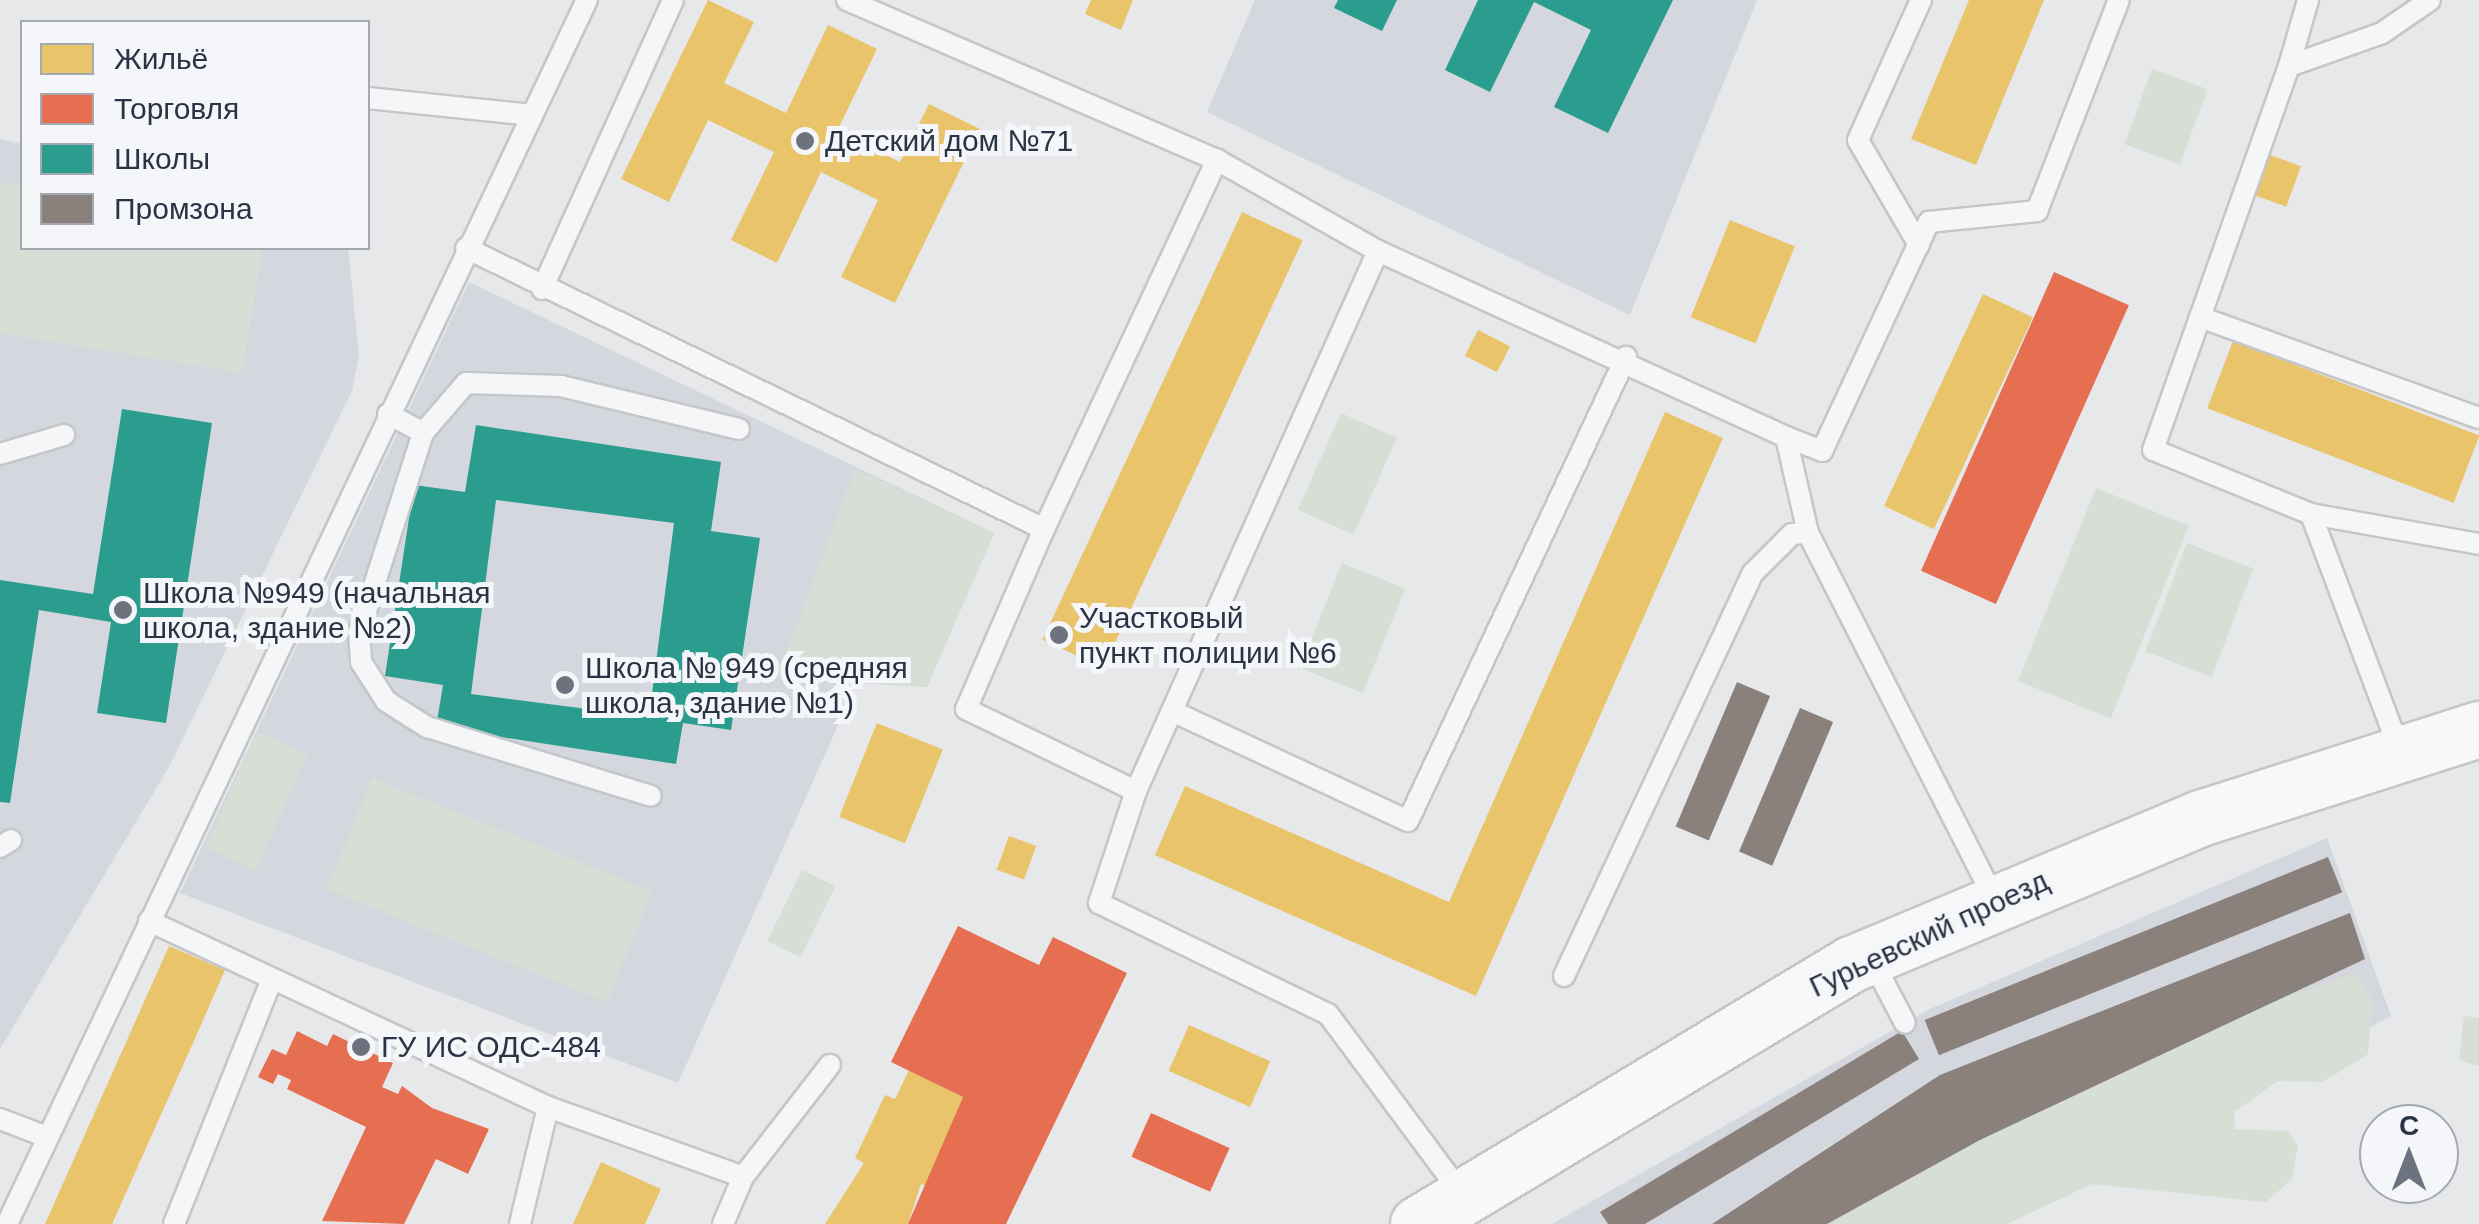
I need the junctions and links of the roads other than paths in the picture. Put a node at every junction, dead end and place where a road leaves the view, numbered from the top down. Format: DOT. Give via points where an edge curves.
graph roads {
  1 [pos="587,0"];
  2 [pos="673,0"];
  3 [pos="847,0"];
  4 [pos="1921,0"];
  5 [pos="2119,0"];
  6 [pos="2308,0"];
  7 [pos="2430,0"];
  8 [pos="2288,66"];
  9 [pos="370,98"];
  10 [pos="532,115"];
  11 [pos="1218,160"];
  12 [pos="1919,245"];
  13 [pos="466,248"];
  14 [pos="1378,251"];
  15 [pos="542,289"];
  16 [pos="2200,317"];
  17 [pos="1626,356"];
  18 [pos="388,414"];
  19 [pos="2479,418"];
  20 [pos="739,429"];
  21 [pos="422,432"];
  22 [pos="64,435"];
  23 [pos="1786,437"];
  24 [pos="0,454"];
  25 [pos="2311,514"];
  26 [pos="1044,529"];
  27 [pos="1808,533"];
  28 [pos="2479,544"];
  29 [pos="1172,711"];
  30 [pos="2479,728"];
  31 [pos="2400,753"];
  32 [pos="1136,792"];
  33 [pos="651,796"];
  34 [pos="1994,898"];
  35 [pos="149,921"];
  36 [pos="1870,956"];
  37 [pos="1564,976"];
  38 [pos="271,981"];
  39 [pos="1905,1024"];
  40 [pos="830,1065"];
  41 [pos="548,1107"];
  42 [pos="0,1120"];
  43 [pos="47,1138"];
  44 [pos="744,1176"];
  45 [pos="1441,1210"];
  46 [pos="6,1224"];
  47 [pos="174,1224"];
  48 [pos="520,1224"];
  49 [pos="722,1224"];
  1 -- 10 [label="lane"];
  2 -- 15 [label="lane"];
  3 -- 11 [label="lane"];
  4 -- 12 [label="lane" via="1858,140"];
  5 -- 12 [label="lane" via="2037,211 1929,222"];
  6 -- 8 [label="lane"];
  7 -- 8 [label="lane" via="2382,34"];
  8 -- 16 [label="lane"];
  9 -- 10 [label="lane"];
  10 -- 13 [label="lane"];
  11 -- 14 [label="lane"];
  11 -- 26 [label="lane"];
  12 -- 23 [label="lane" via="1822,451"];
  13 -- 15 [label="lane"];
  13 -- 18 [label="lane"];
  14 -- 17 [label="lane"];
  14 -- 29 [label="lane"];
  15 -- 26 [label="lane"];
  16 -- 19 [label="lane"];
  16 -- 25 [label="lane" via="2154,450"];
  17 -- 23 [label="lane"];
  17 -- 29 [label="lane" via="1408,821"];
  18 -- 21 [label="lane"];
  18 -- 35 [label="lane"];
  20 -- 21 [label="lane" via="561,386 466,383"];
  21 -- 33 [label="lane" via="359,632 360,662 386,702 427,726"];
  22 -- 24 [label="lane"];
  23 -- 27 [label="lane"];
  25 -- 28 [label="lane"];
  25 -- 31 [label="lane"];
  26 -- 32 [label="lane" via="966,709"];
  27 -- 34 [label="lane"];
  27 -- 37 [label="lane" via="1792,534 1753,573"];
  29 -- 32 [label="lane"];
  30 -- 31 [label="street, Гурьевский проезд"];
  31 -- 34 [label="street, Гурьевский проезд"];
  32 -- 45 [label="lane" via="1099,903 1328,1014"];
  34 -- 36 [label="street, Гурьевский проезд"];
  35 -- 38 [label="lane"];
  35 -- 43 [label="lane"];
  36 -- 39 [label="lane"];
  36 -- 45 [label="street, Гурьевский проезд"];
  38 -- 41 [label="lane"];
  38 -- 47 [label="lane"];
  40 -- 44 [label="lane"];
  41 -- 44 [label="lane"];
  41 -- 48 [label="lane"];
  42 -- 43 [label="lane"];
  43 -- 46 [label="lane"];
  44 -- 49 [label="lane"];
}
